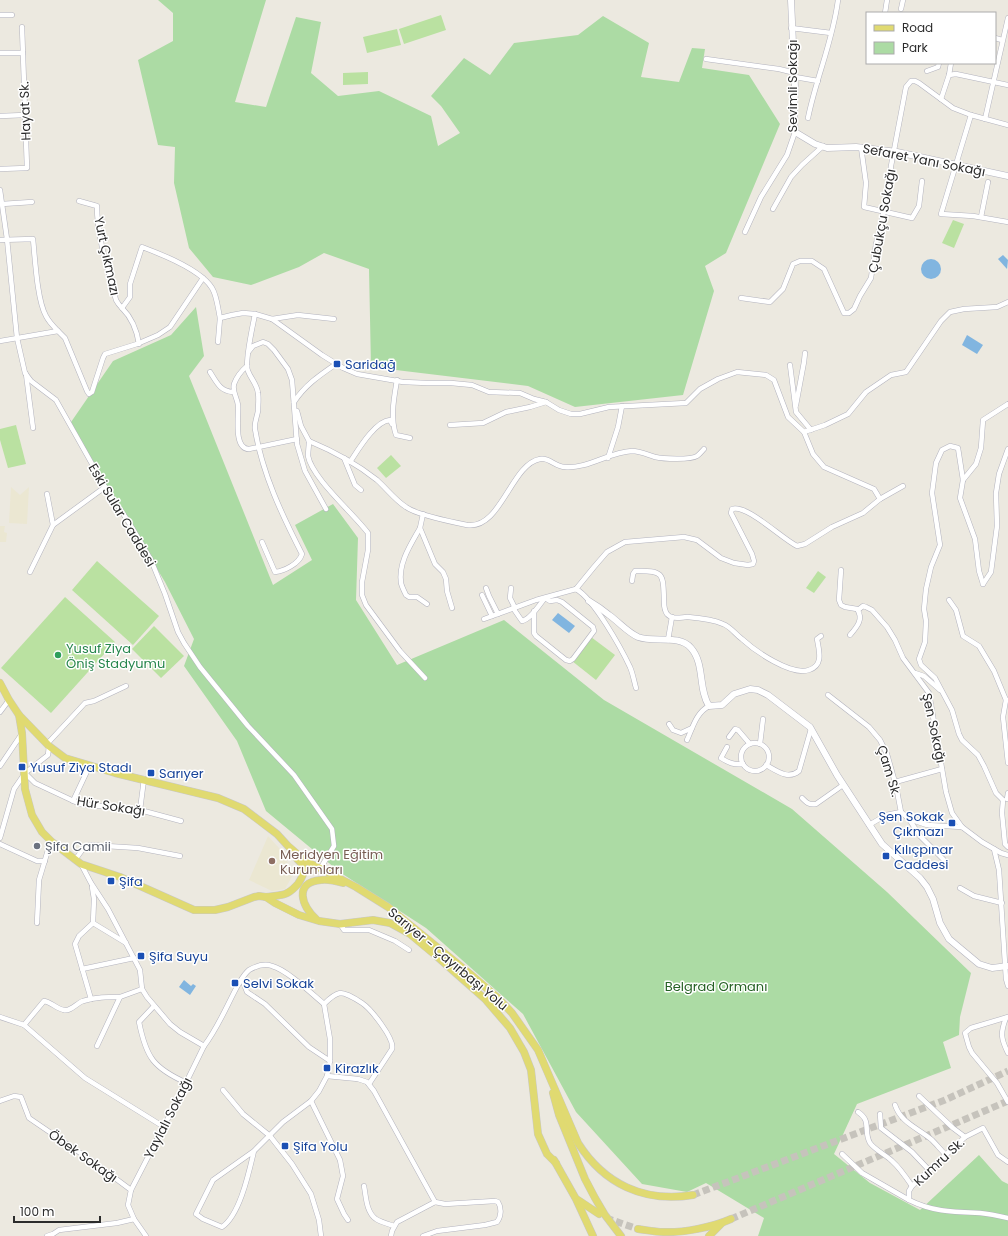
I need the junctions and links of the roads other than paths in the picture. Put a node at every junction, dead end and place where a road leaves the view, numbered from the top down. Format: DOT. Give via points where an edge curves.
graph roads {
  1 [pos="791,0"];
  2 [pos="838,0"];
  3 [pos="887,0"];
  4 [pos="903,0"];
  5 [pos="901,9"];
  6 [pos="886,12"];
  7 [pos="0,15"];
  8 [pos="12,15"];
  9 [pos="1008,18"];
  10 [pos="22,27"];
  11 [pos="792,28"];
  12 [pos="831,33"];
  13 [pos="996,38"];
  14 [pos="1002,41"];
  15 [pos="1008,43"];
  16 [pos="0,53"];
  17 [pos="23,53"];
  18 [pos="706,59"];
  19 [pos="939,64"];
  20 [pos="951,64"];
  21 [pos="927,71"];
  22 [pos="795,75"];
  23 [pos="949,75"];
  24 [pos="818,81"];
  25 [pos="993,82"];
  26 [pos="1008,85"];
  27 [pos="941,100"];
  28 [pos="26,115"];
  29 [pos="971,115"];
  30 [pos="0,116"];
  31 [pos="808,118"];
  32 [pos="985,118"];
  33 [pos="1008,125"];
  34 [pos="795,132"];
  35 [pos="823,146"];
  36 [pos="861,147"];
  37 [pos="895,152"];
  38 [pos="956,164"];
  39 [pos="0,169"];
  40 [pos="1008,176"];
  41 [pos="922,181"];
  42 [pos="988,182"];
  43 [pos="0,190"];
  44 [pos="79,200"];
  45 [pos="32,202"];
  46 [pos="2,204"];
  47 [pos="773,209"];
  48 [pos="1,210"];
  49 [pos="884,211"];
  50 [pos="981,217"];
  51 [pos="1008,222"];
  52 [pos="745,232"];
  53 [pos="7,239"];
  54 [pos="0,240"];
  55 [pos="203,278"];
  56 [pos="741,298"];
  57 [pos="1008,302"];
  58 [pos="122,308"];
  59 [pos="255,314"];
  60 [pos="220,318"];
  61 [pos="272,319"];
  62 [pos="334,319"];
  63 [pos="58,331"];
  64 [pos="17,338"];
  65 [pos="0,341"];
  66 [pos="218,342"];
  67 [pos="139,344"];
  68 [pos="249,352"];
  69 [pos="805,353"];
  70 [pos="336,364"];
  71 [pos="790,365"];
  72 [pos="247,366"];
  73 [pos="210,372"];
  74 [pos="25,373"];
  75 [pos="397,380"];
  76 [pos="233,392"];
  77 [pos="294,402"];
  78 [pos="546,402"];
  79 [pos="1008,404"];
  80 [pos="622,406"];
  81 [pos="795,407"];
  82 [pos="450,425"];
  83 [pos="393,426"];
  84 [pos="33,428"];
  85 [pos="811,430"];
  86 [pos="804,432"];
  87 [pos="410,438"];
  88 [pos="297,439"];
  89 [pos="309,441"];
  90 [pos="259,448"];
  91 [pos="704,449"];
  92 [pos="1008,449"];
  93 [pos="344,458"];
  94 [pos="608,458"];
  95 [pos="350,462"];
  96 [pos="963,480"];
  97 [pos="903,486"];
  98 [pos="105,487"];
  99 [pos="360,490"];
  100 [pos="47,494"];
  101 [pos="880,499"];
  102 [pos="326,509"];
  103 [pos="422,514"];
  104 [pos="53,525"];
  105 [pos="420,528"];
  106 [pos="262,542"];
  107 [pos="841,570"];
  108 [pos="30,572"];
  109 [pos="632,581"];
  110 [pos="486,588"];
  111 [pos="511,588"];
  112 [pos="576,589"];
  113 [pos="482,596"];
  114 [pos="545,598"];
  115 [pos="949,600"];
  116 [pos="589,601"];
  117 [pos="428,604"];
  118 [pos="452,608"];
  119 [pos="514,608"];
  120 [pos="858,610"];
  121 [pos="534,611"];
  122 [pos="498,614"];
  123 [pos="492,616"];
  124 [pos="672,617"];
  125 [pos="484,619"];
  126 [pos="850,635"];
  127 [pos="821,636"];
  128 [pos="668,640"];
  129 [pos="915,673"];
  130 [pos="425,678"];
  131 [pos="0,683"];
  132 [pos="126,686"];
  133 [pos="636,688"];
  134 [pos="942,691"];
  135 [pos="828,695"];
  136 [pos="8,700"];
  137 [pos="1007,700"];
  138 [pos="709,706"];
  139 [pos="0,712"];
  140 [pos="19,714"];
  141 [pos="763,719"];
  142 [pos="669,724"];
  143 [pos="692,728"];
  144 [pos="811,729"];
  145 [pos="22,733"];
  146 [pos="37,733"];
  147 [pos="729,737"];
  148 [pos="687,740"];
  149 [pos="750,744"];
  150 [pos="760,744"];
  151 [pos="48,745"];
  152 [pos="727,747"];
  153 [pos="1008,763"];
  154 [pos="743,764"];
  155 [pos="90,765"];
  156 [pos="766,765"];
  157 [pos="0,766"];
  158 [pos="942,769"];
  159 [pos="25,773"];
  160 [pos="144,779"];
  161 [pos="895,782"];
  162 [pos="843,785"];
  163 [pos="14,789"];
  164 [pos="25,789"];
  165 [pos="1008,793"];
  166 [pos="802,798"];
  167 [pos="1006,799"];
  168 [pos="73,801"];
  169 [pos="140,810"];
  170 [pos="901,812"];
  171 [pos="909,819"];
  172 [pos="181,821"];
  173 [pos="869,825"];
  174 [pos="962,827"];
  175 [pos="0,838"];
  176 [pos="52,842"];
  177 [pos="0,844"];
  178 [pos="288,846"];
  179 [pos="1008,847"];
  180 [pos="994,849"];
  181 [pos="180,856"];
  182 [pos="1008,856"];
  183 [pos="944,860"];
  184 [pos="45,861"];
  185 [pos="78,862"];
  186 [pos="320,869"];
  187 [pos="91,883"];
  188 [pos="349,883"];
  189 [pos="960,888"];
  190 [pos="266,897"];
  191 [pos="1002,903"];
  192 [pos="319,921"];
  193 [pos="37,922"];
  194 [pos="93,923"];
  195 [pos="340,924"];
  196 [pos="127,944"];
  197 [pos="409,950"];
  198 [pos="134,958"];
  199 [pos="1006,966"];
  200 [pos="82,969"];
  201 [pos="242,979"];
  202 [pos="1008,986"];
  203 [pos="142,989"];
  204 [pos="120,997"];
  205 [pos="90,999"];
  206 [pos="324,1004"];
  207 [pos="154,1006"];
  208 [pos="0,1017"];
  209 [pos="1007,1018"];
  210 [pos="24,1025"];
  211 [pos="97,1046"];
  212 [pos="204,1046"];
  213 [pos="1008,1053"];
  214 [pos="330,1061"];
  215 [pos="327,1076"];
  216 [pos="551,1082"];
  217 [pos="187,1083"];
  218 [pos="369,1084"];
  219 [pos="224,1090"];
  220 [pos="919,1096"];
  221 [pos="0,1101"];
  222 [pos="311,1101"];
  223 [pos="1008,1102"];
  224 [pos="895,1105"];
  225 [pos="858,1112"];
  226 [pos="880,1114"];
  227 [pos="164,1127"];
  228 [pos="270,1136"];
  229 [pos="965,1137"];
  230 [pos="254,1151"];
  231 [pos="842,1154"];
  232 [pos="945,1154"];
  233 [pos="1008,1162"];
  234 [pos="929,1170"];
  235 [pos="364,1186"];
  236 [pos="912,1186"];
  237 [pos="131,1190"];
  238 [pos="693,1195"];
  239 [pos="576,1199"];
  240 [pos="909,1200"];
  241 [pos="435,1202"];
  242 [pos="599,1214"];
  243 [pos="1008,1218"];
  244 [pos="134,1219"];
  245 [pos="731,1219"];
  246 [pos="348,1220"];
  247 [pos="722,1223"];
  248 [pos="612,1224"];
  249 [pos="394,1226"];
  250 [pos="638,1229"];
  251 [pos="54,1235"];
  252 [pos="47,1236"];
  253 [pos="146,1236"];
  254 [pos="321,1236"];
  255 [pos="391,1236"];
  256 [pos="424,1236"];
  257 [pos="593,1236"];
  258 [pos="622,1236"];
  259 [pos="625,1236"];
  260 [pos="709,1236"];
  1 -- 11 [label="street, Sevimli Sokağı"];
  2 -- 12 [label="street"];
  3 -- 6 [label="street"];
  4 -- 5 [label="street"];
  7 -- 8 [label="street"];
  9 -- 14 [label="street"];
  10 -- 17 [label="street, Hayat Sk."];
  11 -- 12 [label="street"];
  11 -- 22 [label="street, Sevimli Sokağı"];
  12 -- 24 [label="street"];
  13 -- 14 [label="street"];
  14 -- 15 [label="street"];
  14 -- 25 [label="street"];
  16 -- 17 [label="street"];
  17 -- 28 [label="street, Hayat Sk."];
  18 -- 22 [label="street" via="779,68"];
  19 -- 21 [label="street" via="938,67"];
  20 -- 23 [label="street"];
  22 -- 24 [label="street"];
  22 -- 34 [label="street, Sevimli Sokağı"];
  23 -- 25 [label="street" via="956,74"];
  23 -- 27 [label="street"];
  24 -- 31 [label="street"];
  25 -- 26 [label="street"];
  25 -- 32 [label="street"];
  27 -- 29 [label="street"];
  27 -- 37 [label="street, Çubukçu Sokağı" via="919,83 911,81 906,87"];
  28 -- 30 [label="street"];
  28 -- 39 [label="street, Hayat Sk." via="27,168"];
  29 -- 32 [label="street"];
  29 -- 38 [label="street"];
  32 -- 33 [label="street"];
  34 -- 35 [label="street, Sefaret Yanı Sokağı"];
  34 -- 52 [label="street, Sevimli Sokağı" via="787,155 761,197"];
  35 -- 36 [label="street, Sefaret Yanı Sokağı"];
  35 -- 47 [label="street" via="791,177"];
  36 -- 37 [label="street, Sefaret Yanı Sokağı"];
  36 -- 49 [label="street" via="866,183 864,207"];
  37 -- 38 [label="street, Sefaret Yanı Sokağı"];
  37 -- 49 [label="street, Çubukçu Sokağı"];
  38 -- 40 [label="street, Sefaret Yanı Sokağı"];
  38 -- 50 [label="street" via="940,214"];
  41 -- 49 [label="street" via="919,206 912,218"];
  42 -- 50 [label="street"];
  43 -- 46 [label="street"];
  44 -- 58 [label="street, Yurt Çıkmazı" via="97,206 108,269 116,300"];
  45 -- 46 [label="street"];
  46 -- 48 [label="street"];
  48 -- 53 [label="street"];
  49 -- 56 [label="street, Çubukçu Sokağı" via="871,278 854,309 849,313 844,313 824,269 812,261 793,264 783,289 770,302"];
  50 -- 51 [label="street"];
  53 -- 54 [label="street"];
  53 -- 63 [label="street" via="33,239 45,315"];
  53 -- 64 [label="street"];
  55 -- 58 [label="street" via="177,262 142,247 130,284 130,297"];
  55 -- 60 [label="street" via="212,288"];
  55 -- 67 [label="street" via="170,328"];
  57 -- 85 [label="street" via="997,307 950,312 906,372 891,375 866,392 848,414"];
  58 -- 67 [label="street, Yurt Çıkmazı" via="135,328"];
  59 -- 60 [label="street" via="243,313"];
  59 -- 61 [label="street"];
  59 -- 68 [label="street"];
  60 -- 66 [label="street"];
  61 -- 62 [label="street" via="298,315"];
  61 -- 70 [label="street"];
  63 -- 64 [label="street"];
  63 -- 67 [label="street" via="65,338 89,394 92,392 105,354"];
  64 -- 65 [label="street"];
  64 -- 74 [label="street"];
  68 -- 72 [label="street"];
  68 -- 77 [label="street" via="253,346 263,342 274,350 288,369"];
  69 -- 81 [label="street"];
  70 -- 75 [label="street" via="358,374"];
  70 -- 77 [label="street" via="303,389"];
  71 -- 81 [label="street"];
  72 -- 76 [label="street" via="239,372"];
  72 -- 90 [label="street" via="257,386 258,412 255,427"];
  73 -- 76 [label="street" via="218,387"];
  74 -- 84 [label="street"];
  74 -- 98 [label="street, Eski Sular Caddesi" via="56,400"];
  75 -- 78 [label="street" via="472,385 489,392 520,393"];
  75 -- 83 [label="street"];
  76 -- 90 [label="street" via="238,404 238,436 242,447"];
  77 -- 88 [label="street"];
  77 -- 89 [label="street"];
  78 -- 80 [label="street" via="571,414"];
  78 -- 82 [label="street" via="506,412 482,423"];
  79 -- 96 [label="street" via="983,420 981,448 976,464"];
  80 -- 86 [label="street" via="686,403 700,389 718,379 737,372 753,373 766,375 774,380 788,417"];
  80 -- 94 [label="street"];
  81 -- 85 [label="street" via="796,412"];
  83 -- 87 [label="street" via="396,435"];
  83 -- 95 [label="street" via="390,420 385,421 369,435"];
  85 -- 86 [label="street"];
  86 -- 101 [label="street" via="813,454 824,467 874,489"];
  88 -- 90 [label="street"];
  88 -- 102 [label="street" via="305,471"];
  89 -- 93 [label="street"];
  89 -- 130 [label="street" via="308,456 314,470 368,533 368,550 362,582 362,596 366,605 400,651"];
  90 -- 106 [label="street" via="288,527 302,554 301,558 296,563 275,572"];
  91 -- 94 [label="street" via="696,456 685,459 658,458 633,451"];
  92 -- 96 [label="street" via="999,474 996,493 997,526 992,572 983,584 978,571 975,539 960,498"];
  93 -- 95 [label="street"];
  93 -- 99 [label="street" via="355,485"];
  94 -- 103 [label="street" via="571,467 560,467 541,458 534,460 517,477 496,508 477,524 465,524"];
  95 -- 103 [label="street" via="378,481 406,508"];
  96 -- 134 [label="street" via="958,448 950,446 942,450 936,463 932,493 940,545 930,567 924,609 925,642 919,659"];
  97 -- 101 [label="street"];
  98 -- 104 [label="street"];
  98 -- 186 [label="street, Eski Sular Caddesi" via="151,560 184,643 248,726 294,775 332,829 334,846"];
  100 -- 104 [label="street"];
  101 -- 112 [label="street" via="863,513 797,546 758,517 734,508 731,514 752,554 753,564 748,566 721,558 697,540 684,537 625,542 607,552"];
  103 -- 105 [label="street"];
  104 -- 108 [label="street"];
  105 -- 117 [label="street" via="405,556 401,583 406,595 417,597"];
  105 -- 118 [label="street" via="435,564 446,579"];
  107 -- 120 [label="street" via="841,605"];
  109 -- 124 [label="street" via="635,571 650,570 660,574 664,586 666,614"];
  110 -- 122 [label="street"];
  111 -- 119 [label="street" via="510,598"];
  112 -- 114 [label="street"];
  112 -- 116 [label="street"];
  113 -- 123 [label="street"];
  114 -- 119 [label="street"];
  114 -- 121 [label="street"];
  114 -- 121 [label="street" via="562,602 593,627 594,631 570,662 536,636"];
  115 -- 137 [label="street" via="956,610 963,636 979,646"];
  116 -- 128 [label="street" via="639,637"];
  116 -- 133 [label="street" via="618,644 630,668"];
  119 -- 121 [label="street" via="522,621"];
  119 -- 122 [label="street"];
  120 -- 126 [label="street" via="858,626"];
  120 -- 129 [label="street, Şen Sokağı" via="866,607 887,627 896,640 903,658"];
  122 -- 123 [label="street"];
  123 -- 125 [label="street"];
  124 -- 127 [label="street" via="704,619 723,624 762,654 792,670 799,671 814,668 819,662 817,639"];
  124 -- 128 [label="street"];
  128 -- 138 [label="street" via="683,642 691,648 698,663"];
  129 -- 134 [label="street" via="924,676"];
  129 -- 158 [label="street, Şen Sokağı" via="928,693"];
  131 -- 136 [label="main road"];
  132 -- 151 [label="street" via="85,703"];
  134 -- 167 [label="street" via="952,710 962,740 978,755 996,793"];
  135 -- 161 [label="street, Çam Sk." via="880,740"];
  136 -- 139 [label="street"];
  136 -- 140 [label="main road"];
  137 -- 153 [label="street" via="1003,717"];
  138 -- 143 [label="street" via="702,710"];
  138 -- 144 [label="street" via="722,705 734,694 750,689 758,690 792,712"];
  140 -- 145 [label="main road"];
  140 -- 146 [label="main road"];
  141 -- 150 [label="street"];
  142 -- 143 [label="street" via="673,730 681,733"];
  143 -- 148 [label="street"];
  144 -- 156 [label="street" via="799,771 793,775 785,775"];
  144 -- 162 [label="street"];
  145 -- 146 [label="main road" via="32,730"];
  145 -- 157 [label="street"];
  145 -- 159 [label="main road"];
  146 -- 151 [label="main road"];
  147 -- 149 [label="street" via="735,729 738,730"];
  149 -- 150 [label="street"];
  149 -- 154 [label="street" via="741,754"];
  150 -- 156 [label="street" via="769,754"];
  151 -- 155 [label="main road" via="65,758"];
  151 -- 159 [label="street" via="48,755"];
  152 -- 154 [label="street" via="722,758 731,764"];
  154 -- 156 [label="street" via="749,770 757,771"];
  155 -- 160 [label="main road"];
  155 -- 168 [label="street"];
  158 -- 161 [label="street"];
  158 -- 174 [label="street, Şen Sokağı" via="952,813"];
  159 -- 163 [label="street"];
  159 -- 164 [label="main road"];
  159 -- 168 [label="street, Hür Sokağı" via="35,782"];
  160 -- 169 [label="street"];
  160 -- 178 [label="main road" via="231,802 277,834"];
  161 -- 170 [label="street, Çam Sk."];
  162 -- 166 [label="street" via="816,804 807,803"];
  162 -- 173 [label="street"];
  163 -- 164 [label="street"];
  163 -- 175 [label="street"];
  164 -- 176 [label="main road" via="32,815 42,832"];
  165 -- 167 [label="street"];
  167 -- 179 [label="street" via="1002,813 1005,844"];
  168 -- 169 [label="street, Hür Sokağı" via="80,804"];
  169 -- 172 [label="street, Hür Sokağı"];
  170 -- 171 [label="street, Çam Sk."];
  170 -- 173 [label="street" via="886,815"];
  171 -- 174 [label="street" via="928,824"];
  171 -- 183 [label="street" via="920,836"];
  173 -- 199 [label="street" via="882,844 927,887 934,898 940,922 949,938 978,964 992,968"];
  174 -- 180 [label="street"];
  176 -- 184 [label="street"];
  176 -- 185 [label="main road"];
  177 -- 184 [label="street" via="37,861"];
  178 -- 186 [label="main road, Sarıyer - Çayırbaşı Yolu" via="304,860"];
  178 -- 190 [label="main road" via="304,867 304,876 291,891"];
  180 -- 182 [label="street"];
  180 -- 191 [label="street"];
  181 -- 185 [label="street" via="138,848 90,845 83,849"];
  184 -- 193 [label="street" via="39,880"];
  185 -- 187 [label="street"];
  185 -- 190 [label="main road" via="120,877 194,910 215,910 254,897"];
  186 -- 188 [label="main road, Sarıyer - Çayırbaşı Yolu"];
  187 -- 194 [label="street" via="94,899"];
  187 -- 196 [label="street"];
  188 -- 192 [label="main road" via="321,880 305,888 302,896 305,907"];
  188 -- 216 [label="main road, Sarıyer - Çayırbaşı Yolu" via="388,908 498,998 512,1012 538,1050"];
  189 -- 191 [label="street" via="974,896"];
  190 -- 192 [label="main road" via="299,915"];
  191 -- 199 [label="street"];
  192 -- 195 [label="main road"];
  194 -- 196 [label="street"];
  194 -- 200 [label="street" via="79,936 75,944"];
  195 -- 197 [label="street" via="344,930 369,930"];
  195 -- 239 [label="main road" via="373,920 390,923 410,934 485,999 510,1028 531,1070 537,1120"];
  196 -- 198 [label="street"];
  198 -- 200 [label="street"];
  198 -- 203 [label="street" via="140,970"];
  199 -- 202 [label="street"];
  200 -- 205 [label="street"];
  201 -- 206 [label="street, Yaylalı Sokağı" via="248,971 259,965 272,966 288,974"];
  201 -- 212 [label="street, Yaylalı Sokağı"];
  201 -- 214 [label="street" via="247,992 265,1004 309,1047"];
  203 -- 204 [label="street"];
  203 -- 207 [label="street"];
  204 -- 205 [label="street"];
  204 -- 211 [label="street"];
  205 -- 210 [label="street" via="66,1010 44,1001"];
  206 -- 214 [label="street" via="330,1039"];
  206 -- 218 [label="street" via="341,993 358,1000 377,1019 392,1042 392,1049"];
  207 -- 212 [label="street" via="180,1032"];
  207 -- 217 [label="street" via="139,1022 143,1043 157,1067"];
  208 -- 210 [label="street"];
  209 -- 213 [label="street" via="1002,1032 1002,1042"];
  209 -- 223 [label="street" via="971,1028 965,1033 972,1053 997,1083"];
  210 -- 227 [label="street" via="85,1078"];
  212 -- 217 [label="street, Yaylalı Sokağı"];
  214 -- 215 [label="street"];
  215 -- 218 [label="street" via="358,1079"];
  215 -- 222 [label="street"];
  216 -- 238 [label="main road, Sarıyer - Çayırbaşı Yolu" via="578,1142 586,1155 606,1175 628,1188 649,1195"];
  216 -- 248 [label="main road" via="555,1104 585,1179"];
  217 -- 227 [label="street, Yaylalı Sokağı"];
  218 -- 241 [label="street"];
  219 -- 228 [label="street" via="244,1114"];
  220 -- 229 [label="street"];
  221 -- 237 [label="street, Öbek Sokağı" via="14,1096 21,1097 29,1118"];
  222 -- 228 [label="street" via="283,1122"];
  222 -- 246 [label="street" via="340,1160 343,1176 337,1199"];
  224 -- 232 [label="street" via="904,1120 932,1140"];
  225 -- 236 [label="street" via="867,1123 871,1144 891,1160"];
  226 -- 234 [label="street" via="881,1128 912,1152"];
  227 -- 237 [label="street, Yaylalı Sokağı"];
  228 -- 230 [label="street"];
  228 -- 254 [label="street" via="311,1194"];
  229 -- 232 [label="street, Kumru Sk."];
  229 -- 233 [label="street, Kumru Sk." via="983,1128 998,1155"];
  230 -- 230 [label="street" via="213,1180 196,1214 222,1227 227,1223 239,1202"];
  231 -- 240 [label="street" via="862,1173"];
  232 -- 234 [label="street, Kumru Sk."];
  234 -- 236 [label="street, Kumru Sk."];
  235 -- 249 [label="street" via="368,1208 372,1214 375,1218"];
  236 -- 240 [label="street, Kumru Sk."];
  237 -- 244 [label="street, Öbek Sokağı" via="128,1206"];
  239 -- 242 [label="main road"];
  239 -- 257 [label="main road"];
  240 -- 243 [label="street, Kumru Sk." via="931,1210"];
  241 -- 249 [label="street"];
  241 -- 256 [label="street" via="498,1202 500,1215 497,1222 437,1230"];
  244 -- 251 [label="street" via="59,1230"];
  244 -- 253 [label="street, Öbek Sokağı"];
  245 -- 247 [label="main road"];
  247 -- 250 [label="main road" via="663,1232"];
  247 -- 260 [label="main road"];
  248 -- 258 [label="main road"];
  248 -- 259 [label="main road"];
  249 -- 255 [label="street"];
  251 -- 252 [label="street"];
}
